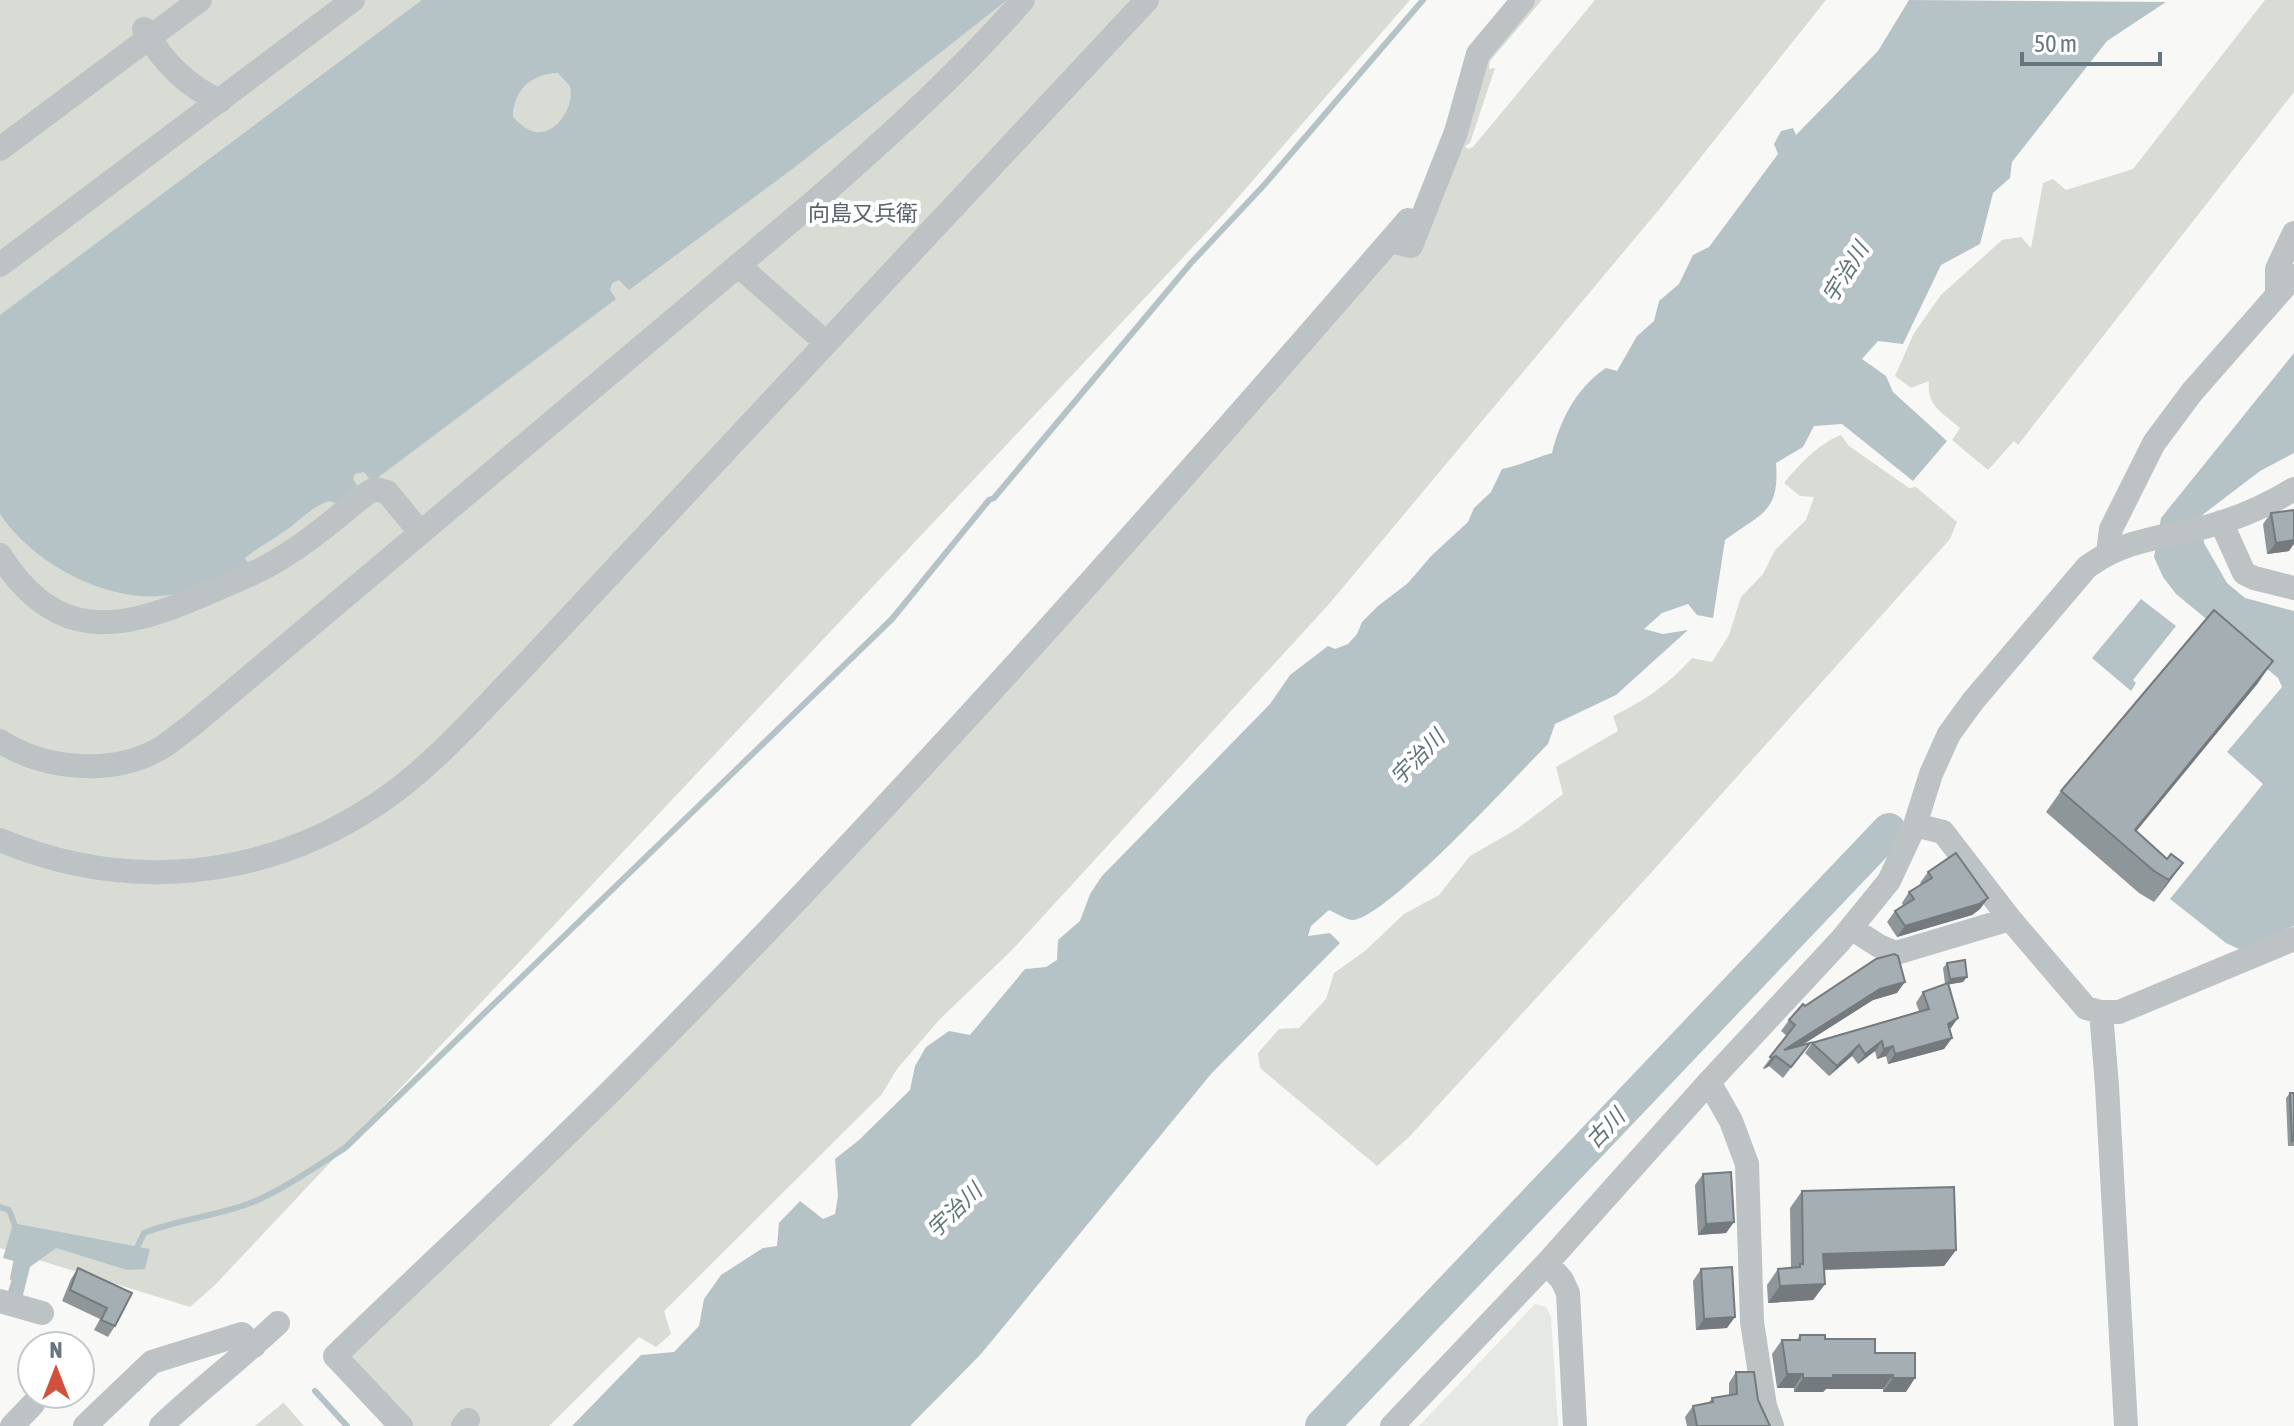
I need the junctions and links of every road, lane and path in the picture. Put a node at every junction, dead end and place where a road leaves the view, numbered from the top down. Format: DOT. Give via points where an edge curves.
graph roads {
  1 [pos="200,0"];
  2 [pos="353,0"];
  3 [pos="1023,0"];
  4 [pos="1147,0"];
  5 [pos="1523,0"];
  6 [pos="147,34"];
  7 [pos="220,101"];
  8 [pos="0,149"];
  9 [pos="2294,233"];
  10 [pos="0,265"];
  11 [pos="738,265"];
  12 [pos="2294,276"];
  13 [pos="2277,295"];
  14 [pos="815,333"];
  15 [pos="2294,489"];
  16 [pos="2213,524"];
  17 [pos="420,532"];
  18 [pos="2108,552"];
  19 [pos="0,555"];
  20 [pos="2294,588"];
  21 [pos="0,741"];
  22 [pos="1915,825"];
  23 [pos="0,840"];
  24 [pos="2010,919"];
  25 [pos="1851,928"];
  26 [pos="2294,939"];
  27 [pos="2101,1012"];
  28 [pos="1709,1082"];
  29 [pos="1547,1263"];
  30 [pos="278,1323"];
  31 [pos="254,1346"];
  32 [pos="27,1410"];
  33 [pos="12,1426"];
  34 [pos="85,1426"];
  35 [pos="161,1426"];
  36 [pos="401,1426"];
  37 [pos="1392,1426"];
  38 [pos="1575,1426"];
  39 [pos="1772,1426"];
  40 [pos="2126,1426"];
  1 -- 6 [label="street"];
  2 -- 7 [label="street"];
  3 -- 11 [label="street" via="917,112"];
  4 -- 23 [label="street" via="515,676 380,803 290,851 208,870 122,871 72,864"];
  5 -- 36 [label="street" via="1478,54 1456,132 1411,246 1399,243 1408,220 1182,481 876,816 617,1084 335,1356"];
  6 -- 7 [label="street" via="180,77"];
  6 -- 8 [label="street"];
  7 -- 10 [label="street"];
  9 -- 13 [label="street" via="2277,269"];
  11 -- 14 [label="street"];
  11 -- 17 [label="street"];
  12 -- 13 [label="street"];
  13 -- 18 [label="street" via="2154,443 2111,529"];
  15 -- 16 [label="street"];
  16 -- 18 [label="street"];
  16 -- 20 [label="street" via="2244,573"];
  17 -- 19 [label="street" via="387,492 375,489 257,572 119,623 57,614 14,578"];
  17 -- 21 [label="street" via="159,749 90,767 52,763"];
  18 -- 22 [label="street" via="2087,567 1949,734"];
  22 -- 24 [label="street" via="1943,832"];
  22 -- 25 [label="street" via="1889,881"];
  24 -- 25 [label="street" via="1896,953"];
  24 -- 27 [label="street" via="2086,1008"];
  25 -- 28 [label="street"];
  26 -- 27 [label="street" via="2119,1012"];
  27 -- 40 [label="street"];
  28 -- 29 [label="street"];
  28 -- 39 [label="street" via="1747,1164 1752,1322"];
  29 -- 37 [label="street"];
  29 -- 38 [label="street" via="1568,1293"];
  30 -- 31 [label="street"];
  31 -- 34 [label="street" via="242,1334 152,1362"];
  31 -- 35 [label="street"];
  32 -- 33 [label="street"];
}
